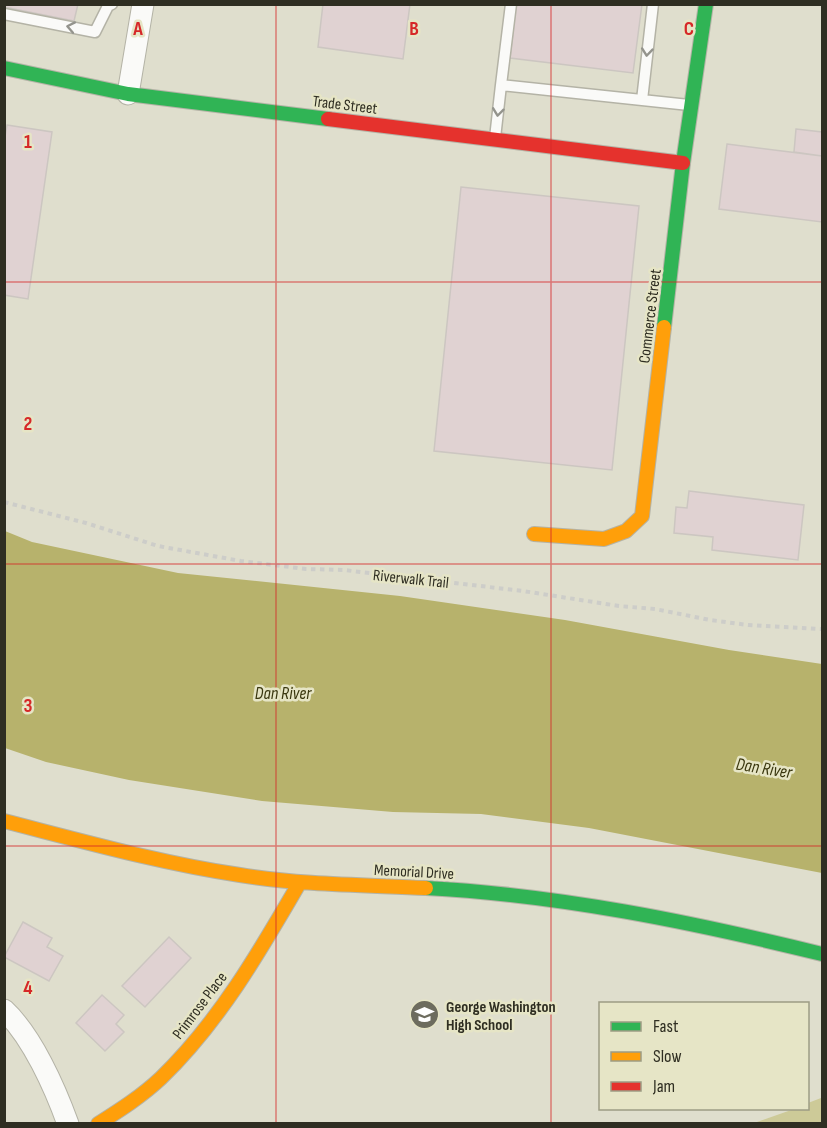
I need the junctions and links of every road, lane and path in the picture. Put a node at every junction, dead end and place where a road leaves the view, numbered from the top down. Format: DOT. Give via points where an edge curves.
graph roads {
  1 [pos="112,4"];
  2 [pos="143,4"];
  3 [pos="511,4"];
  4 [pos="653,4"];
  5 [pos="706,4"];
  6 [pos="4,14"];
  7 [pos="4,68"];
  8 [pos="501,86"];
  9 [pos="129,94"];
  10 [pos="642,100"];
  11 [pos="692,105"];
  12 [pos="495,138"];
  13 [pos="683,163"];
  14 [pos="4,502"];
  15 [pos="534,534"];
  16 [pos="822,629"];
  17 [pos="4,821"];
  18 [pos="300,882"];
  19 [pos="822,954"];
  20 [pos="4,1010"];
  21 [pos="68,1124"];
  22 [pos="98,1124"];
  1 -- 6 [label="lane, one-way" via="95,32"];
  2 -- 9 [label="street"];
  3 -- 8 [label="lane"];
  4 -- 10 [label="lane, one-way"];
  5 -- 11 [label="street, Commerce Street"];
  7 -- 9 [label="street, Trade Street"];
  8 -- 10 [label="lane"];
  8 -- 12 [label="lane, one-way"];
  9 -- 12 [label="street, Trade Street"];
  10 -- 11 [label="lane"];
  11 -- 13 [label="street, Commerce Street"];
  12 -- 13 [label="street, Trade Street"];
  13 -- 15 [label="street, Commerce Street" via="642,516 626,531 604,539"];
  14 -- 16 [label="path, Riverwalk Trail" via="158,546 241,561 523,591 748,625"];
  17 -- 18 [label="street, Memorial Drive" via="203,868"];
  18 -- 19 [label="street, Memorial Drive" via="472,890 567,901 661,917"];
  18 -- 22 [label="street, Primrose Place" via="259,952 176,1063 155,1084"];
  20 -- 21 [label="street" via="27,1037"];
}
